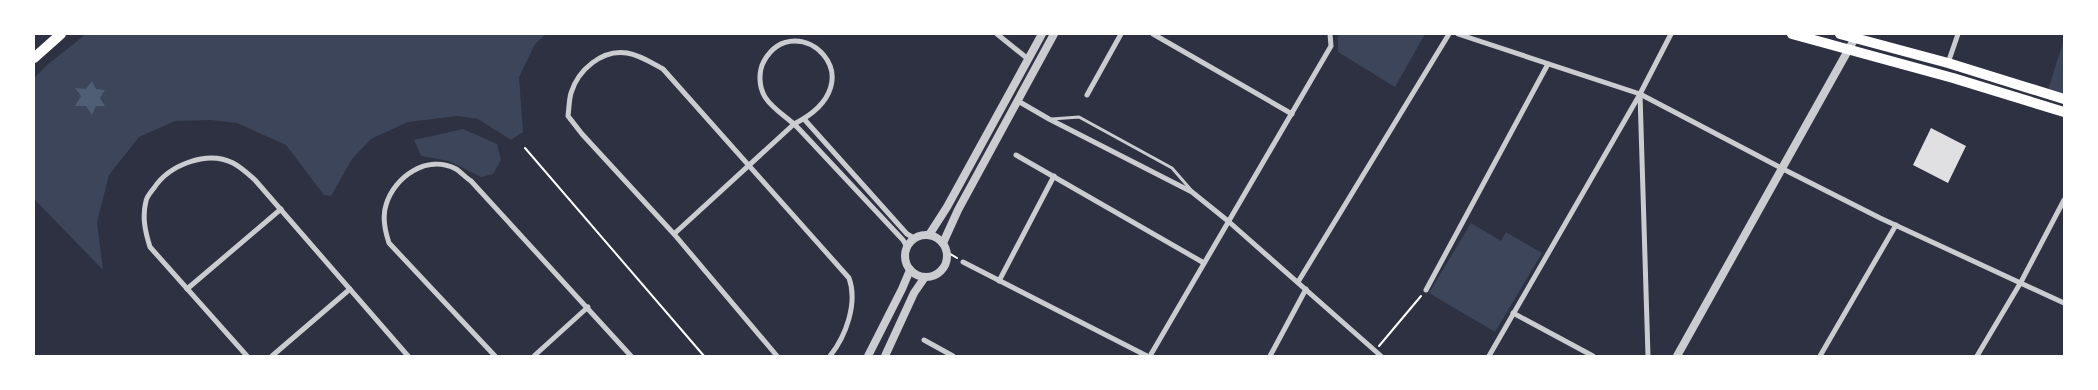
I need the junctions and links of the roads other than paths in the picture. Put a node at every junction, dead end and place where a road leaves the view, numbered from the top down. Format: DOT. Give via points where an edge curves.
graph roads {
  1 [pos="61,34"];
  2 [pos="997,34"];
  3 [pos="1042,34"];
  4 [pos="1054,34"];
  5 [pos="1121,34"];
  6 [pos="1153,34"];
  7 [pos="1330,34"];
  8 [pos="1449,34"];
  9 [pos="1458,34"];
  10 [pos="1671,34"];
  11 [pos="1792,34"];
  12 [pos="1840,34"];
  13 [pos="1958,34"];
  14 [pos="1855,38"];
  15 [pos="1850,50"];
  16 [pos="34,58"];
  17 [pos="1028,59"];
  18 [pos="1948,63"];
  19 [pos="1548,64"];
  20 [pos="1640,94"];
  21 [pos="1087,96"];
  22 [pos="2064,99"];
  23 [pos="1018,100"];
  24 [pos="2064,112"];
  25 [pos="1292,114"];
  26 [pos="804,119"];
  27 [pos="1050,119"];
  28 [pos="794,124"];
  29 [pos="1016,155"];
  30 [pos="748,165"];
  31 [pos="1783,169"];
  32 [pos="1054,176"];
  33 [pos="1192,192"];
  34 [pos="2064,200"];
  35 [pos="281,209"];
  36 [pos="1228,220"];
  37 [pos="1896,225"];
  38 [pos="674,234"];
  39 [pos="929,235"];
  40 [pos="914,238"];
  41 [pos="943,243"];
  42 [pos="906,247"];
  43 [pos="963,262"];
  44 [pos="1204,263"];
  45 [pos="910,270"];
  46 [pos="925,277"];
  47 [pos="999,281"];
  48 [pos="1298,282"];
  49 [pos="2021,282"];
  50 [pos="187,289"];
  51 [pos="350,289"];
  52 [pos="1306,290"];
  53 [pos="1426,290"];
  54 [pos="2064,303"];
  55 [pos="588,307"];
  56 [pos="1513,312"];
  57 [pos="924,340"];
  58 [pos="1375,350"];
  59 [pos="1648,355"];
  60 [pos="247,356"];
  61 [pos="272,356"];
  62 [pos="408,356"];
  63 [pos="495,356"];
  64 [pos="534,356"];
  65 [pos="632,356"];
  66 [pos="776,356"];
  67 [pos="830,356"];
  68 [pos="868,356"];
  69 [pos="885,356"];
  70 [pos="953,356"];
  71 [pos="1148,356"];
  72 [pos="1270,356"];
  73 [pos="1371,356"];
  74 [pos="1380,356"];
  75 [pos="1489,356"];
  76 [pos="1593,356"];
  77 [pos="1677,356"];
  78 [pos="1820,356"];
  79 [pos="1977,356"];
  1 -- 16 [label="main road"];
  2 -- 17 [label="street"];
  3 -- 17 [label="street"];
  4 -- 23 [label="street"];
  5 -- 21 [label="street"];
  6 -- 25 [label="street"];
  7 -- 25 [label="street" via="1331,46"];
  8 -- 48 [label="street"];
  9 -- 19 [label="street"];
  10 -- 20 [label="street"];
  11 -- 15 [label="main road"];
  12 -- 14 [label="main road"];
  13 -- 18 [label="street"];
  14 -- 15 [label="street"];
  14 -- 18 [label="main road"];
  15 -- 24 [label="main road"];
  15 -- 31 [label="street"];
  17 -- 39 [label="street"];
  18 -- 22 [label="main road"];
  19 -- 20 [label="street"];
  19 -- 53 [label="street"];
  20 -- 31 [label="street"];
  20 -- 56 [label="street"];
  20 -- 59 [label="street"];
  23 -- 27 [label="street"];
  23 -- 41 [label="street"];
  25 -- 36 [label="street"];
  26 -- 28 [label="street"];
  26 -- 28 [label="street" via="823,103 829,93 832,71 822,52 810,44 790,42 769,53 763,63 760,86 765,97"];
  26 -- 40 [label="street"];
  27 -- 33 [label="street"];
  27 -- 33 [label="lane" via="1079,118 1172,168"];
  28 -- 30 [label="street"];
  28 -- 42 [label="street"];
  29 -- 32 [label="street"];
  30 -- 38 [label="street"];
  30 -- 38 [label="street" via="663,68 626,53 611,54 595,61 578,76 570,94 568,116"];
  30 -- 67 [label="street" via="848,278 853,290 849,317"];
  31 -- 37 [label="street"];
  31 -- 77 [label="street"];
  32 -- 44 [label="street"];
  32 -- 47 [label="street"];
  33 -- 36 [label="street"];
  34 -- 49 [label="street"];
  35 -- 50 [label="street"];
  35 -- 50 [label="street" via="255,180 233,163 210,158 170,170 146,199 144,228 150,247"];
  35 -- 51 [label="street"];
  36 -- 44 [label="street"];
  36 -- 48 [label="street"];
  37 -- 49 [label="street"];
  37 -- 78 [label="street"];
  38 -- 66 [label="street"];
  39 -- 40 [label="street"];
  39 -- 41 [label="street"];
  40 -- 42 [label="street"];
  41 -- 46 [label="street" via="947,252 942,270"];
  42 -- 45 [label="street" via="905,259"];
  43 -- 47 [label="street"];
  44 -- 71 [label="street"];
  45 -- 46 [label="street"];
  45 -- 68 [label="street"];
  46 -- 69 [label="street" via="914,293"];
  47 -- 71 [label="street"];
  48 -- 52 [label="street"];
  49 -- 54 [label="street"];
  49 -- 79 [label="street"];
  50 -- 60 [label="street"];
  51 -- 61 [label="street"];
  51 -- 62 [label="street"];
  52 -- 58 [label="street"];
  52 -- 72 [label="street"];
  55 -- 63 [label="street" via="471,181 455,169 430,165 413,170 393,188 385,206 384,228 389,242"];
  55 -- 64 [label="street"];
  55 -- 65 [label="street"];
  56 -- 75 [label="street"];
  56 -- 76 [label="street"];
  57 -- 70 [label="street"];
  58 -- 73 [label="street"];
  58 -- 74 [label="street"];
}
